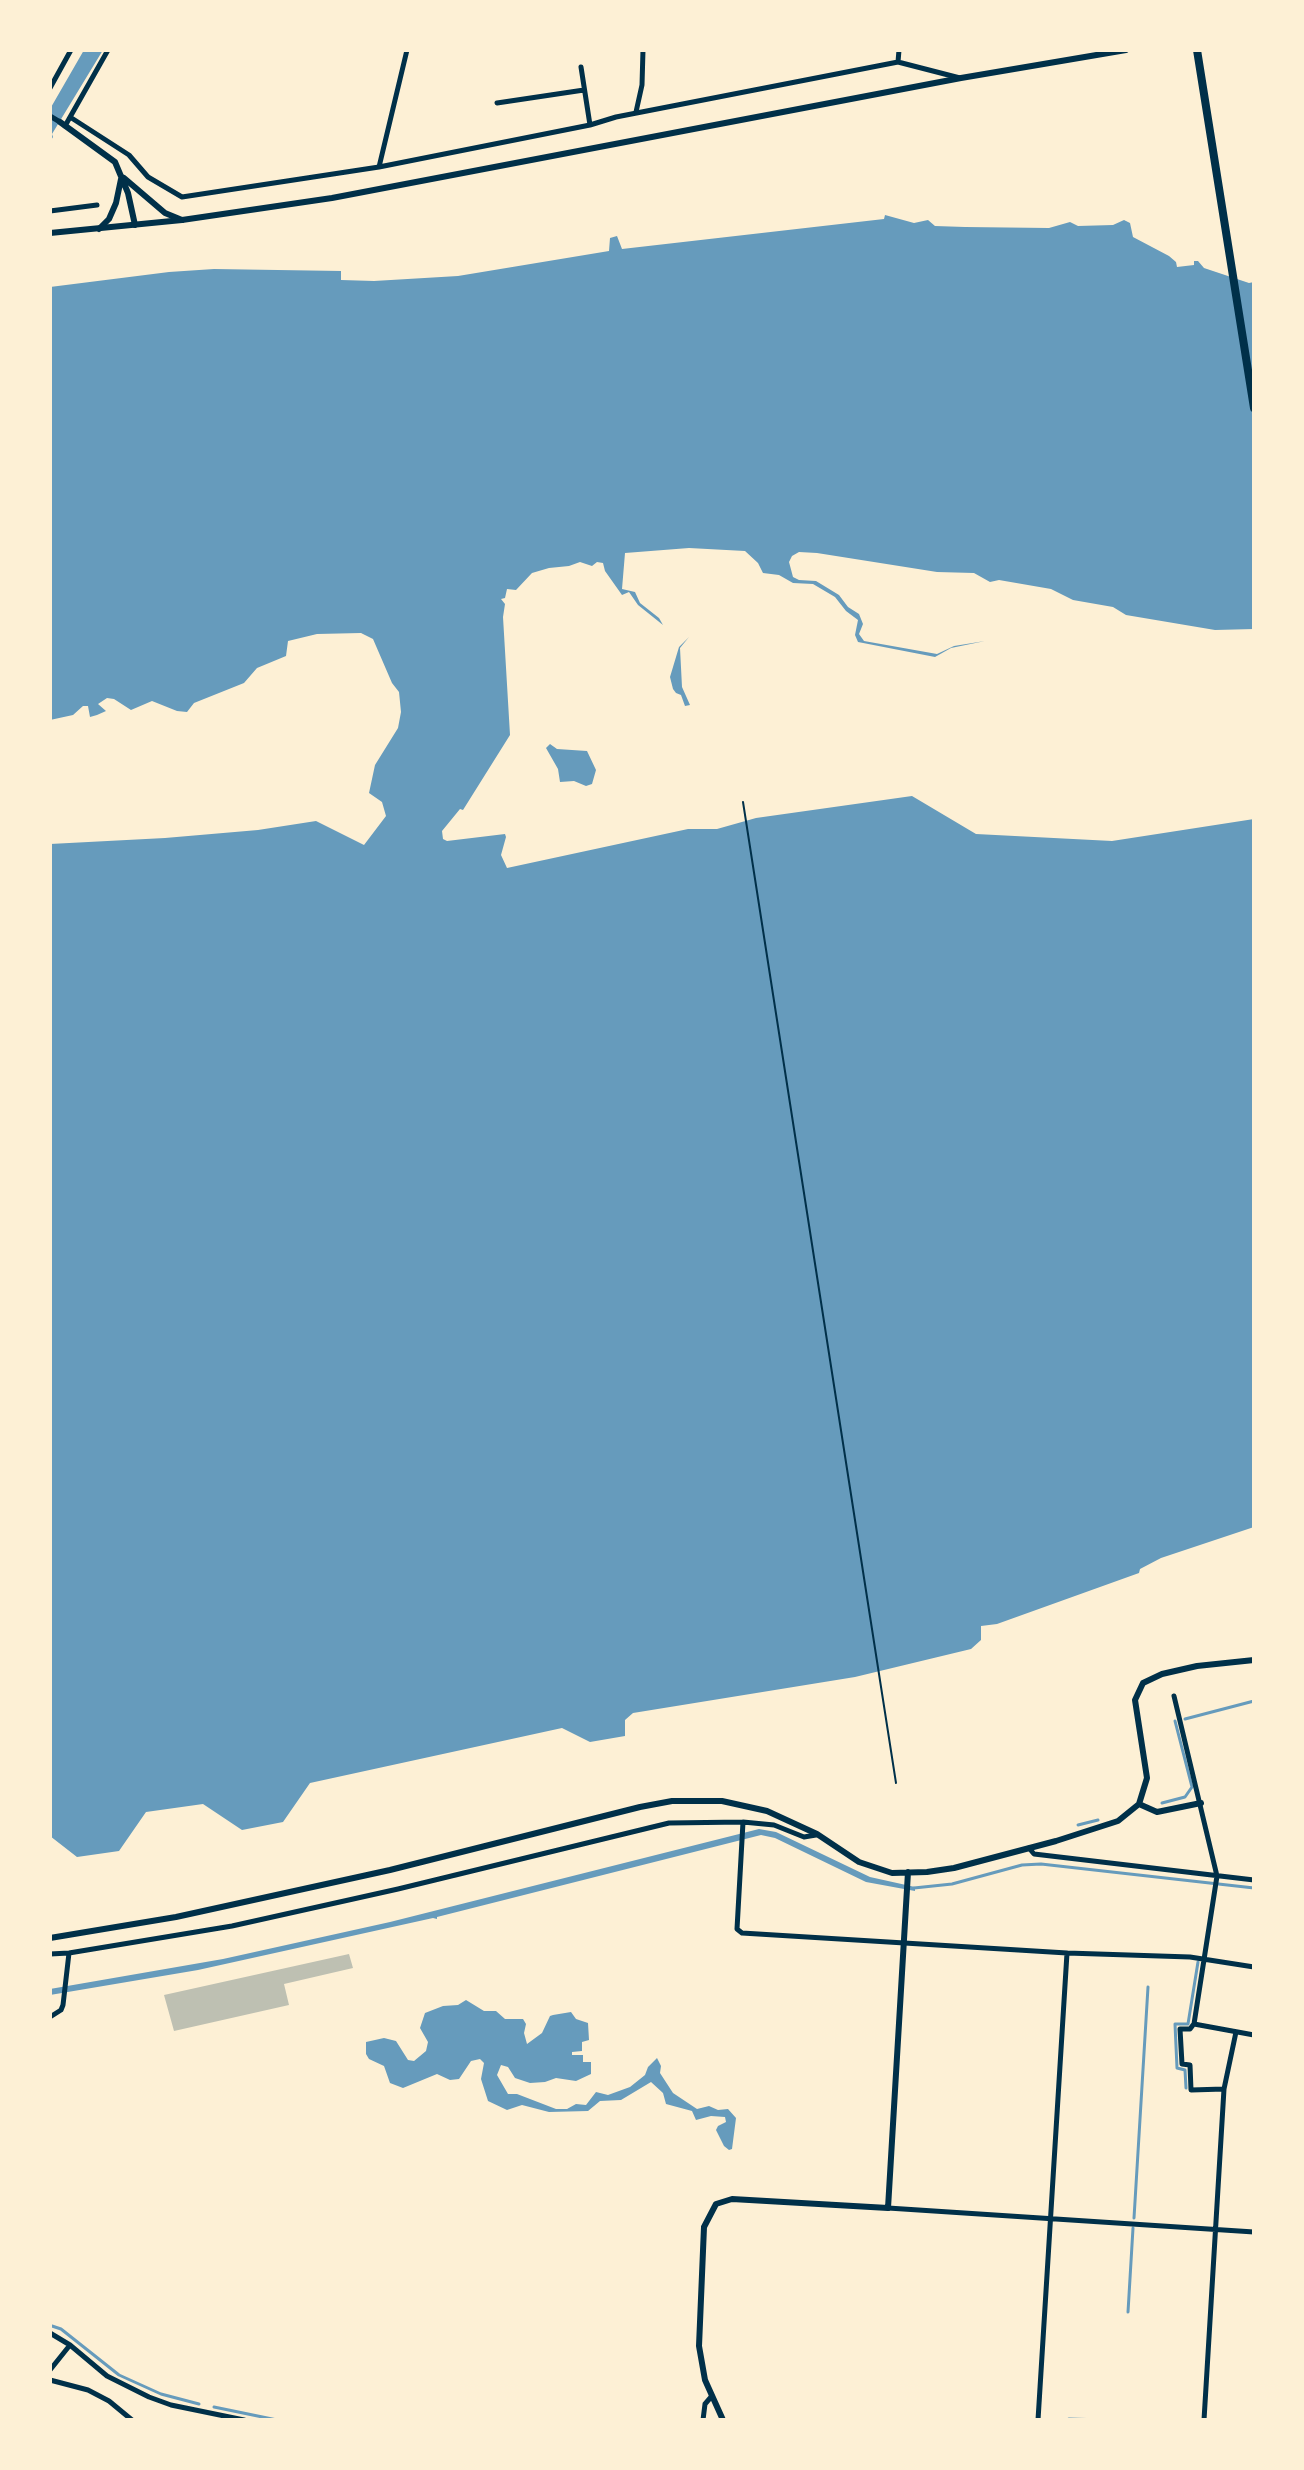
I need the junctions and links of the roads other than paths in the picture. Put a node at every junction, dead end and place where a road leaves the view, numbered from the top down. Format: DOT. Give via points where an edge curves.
graph roads {
  1 [pos="71,50"];
  2 [pos="108,50"];
  3 [pos="407,50"];
  4 [pos="643,50"];
  5 [pos="899,50"];
  6 [pos="1126,50"];
  7 [pos="1197,50"];
  8 [pos="898,62"];
  9 [pos="581,67"];
  10 [pos="961,78"];
  11 [pos="50,88"];
  12 [pos="584,90"];
  13 [pos="497,103"];
  14 [pos="636,113"];
  15 [pos="50,116"];
  16 [pos="70,117"];
  17 [pos="62,124"];
  18 [pos="590,125"];
  19 [pos="379,167"];
  20 [pos="121,176"];
  21 [pos="97,205"];
  22 [pos="50,209"];
  23 [pos="182,220"];
  24 [pos="135,225"];
  25 [pos="99,229"];
  26 [pos="50,233"];
  27 [pos="1254,408"];
  28 [pos="743,802"];
  29 [pos="1254,1660"];
  30 [pos="1174,1696"];
  31 [pos="896,1783"];
  32 [pos="1201,1803"];
  33 [pos="1139,1804"];
  34 [pos="743,1822"];
  35 [pos="817,1834"];
  36 [pos="1029,1848"];
  37 [pos="908,1876"];
  38 [pos="1217,1878"];
  39 [pos="1254,1880"];
  40 [pos="50,1938"];
  41 [pos="904,1942"];
  42 [pos="69,1953"];
  43 [pos="1067,1953"];
  44 [pos="50,1954"];
  45 [pos="1205,1959"];
  46 [pos="1254,1967"];
  47 [pos="50,2017"];
  48 [pos="1194,2024"];
  49 [pos="1236,2032"];
  50 [pos="1254,2035"];
  51 [pos="1224,2089"];
  52 [pos="888,2208"];
  53 [pos="1050,2219"];
  54 [pos="1216,2229"];
  55 [pos="1254,2232"];
  56 [pos="50,2333"];
  57 [pos="70,2345"];
  58 [pos="50,2370"];
  59 [pos="50,2380"];
  60 [pos="711,2397"];
  61 [pos="132,2420"];
  62 [pos="244,2420"];
  63 [pos="703,2420"];
  64 [pos="723,2420"];
  65 [pos="1038,2420"];
  66 [pos="1204,2420"];
  1 -- 11 [label="street"];
  2 -- 16 [label="street"];
  3 -- 19 [label="street"];
  4 -- 14 [label="street"];
  5 -- 8 [label="street"];
  6 -- 10 [label="street"];
  7 -- 27 [label="highway"];
  8 -- 10 [label="street"];
  8 -- 14 [label="street"];
  9 -- 12 [label="street"];
  10 -- 23 [label="street" via="434,180"];
  12 -- 13 [label="street"];
  12 -- 18 [label="street"];
  14 -- 18 [label="street"];
  15 -- 17 [label="street"];
  16 -- 17 [label="street"];
  16 -- 19 [label="street" via="182,197"];
  17 -- 20 [label="street" via="115,162"];
  18 -- 19 [label="street"];
  20 -- 23 [label="street"];
  20 -- 24 [label="street"];
  20 -- 25 [label="street" via="116,203"];
  21 -- 22 [label="street"];
  23 -- 24 [label="street"];
  24 -- 25 [label="street"];
  25 -- 26 [label="street"];
  28 -- 31 [label="lane"];
  29 -- 33 [label="street" via="1197,1666 1143,1683 1135,1700 1147,1778"];
  30 -- 32 [label="street"];
  32 -- 33 [label="street" via="1157,1812"];
  32 -- 38 [label="street"];
  33 -- 36 [label="street" via="1118,1821"];
  34 -- 35 [label="street" via="774,1825 804,1837"];
  34 -- 41 [label="street" via="737,1929 742,1933"];
  34 -- 42 [label="street" via="669,1823 232,1926"];
  35 -- 37 [label="street" via="859,1862"];
  35 -- 40 [label="street" via="745,1805 672,1801 176,1917"];
  36 -- 37 [label="street"];
  36 -- 38 [label="street" via="1034,1854"];
  37 -- 41 [label="street"];
  38 -- 39 [label="street"];
  38 -- 45 [label="street"];
  41 -- 43 [label="street"];
  41 -- 52 [label="street"];
  42 -- 44 [label="street"];
  42 -- 47 [label="street" via="61,2010"];
  43 -- 45 [label="street"];
  43 -- 53 [label="street"];
  45 -- 46 [label="street"];
  45 -- 48 [label="street"];
  48 -- 49 [label="street"];
  48 -- 51 [label="street" via="1180,2029 1182,2064 1190,2065 1191,2090"];
  49 -- 50 [label="street"];
  49 -- 51 [label="street"];
  51 -- 54 [label="street"];
  52 -- 53 [label="street"];
  52 -- 60 [label="street" via="732,2199 716,2204 704,2227 698,2322 700,2362"];
  53 -- 54 [label="street"];
  53 -- 65 [label="street"];
  54 -- 55 [label="street"];
  54 -- 66 [label="street"];
  56 -- 57 [label="street"];
  57 -- 58 [label="street"];
  57 -- 62 [label="street" via="107,2376 149,2397"];
  59 -- 61 [label="street" via="88,2390"];
  60 -- 63 [label="street"];
  60 -- 64 [label="street"];
}
